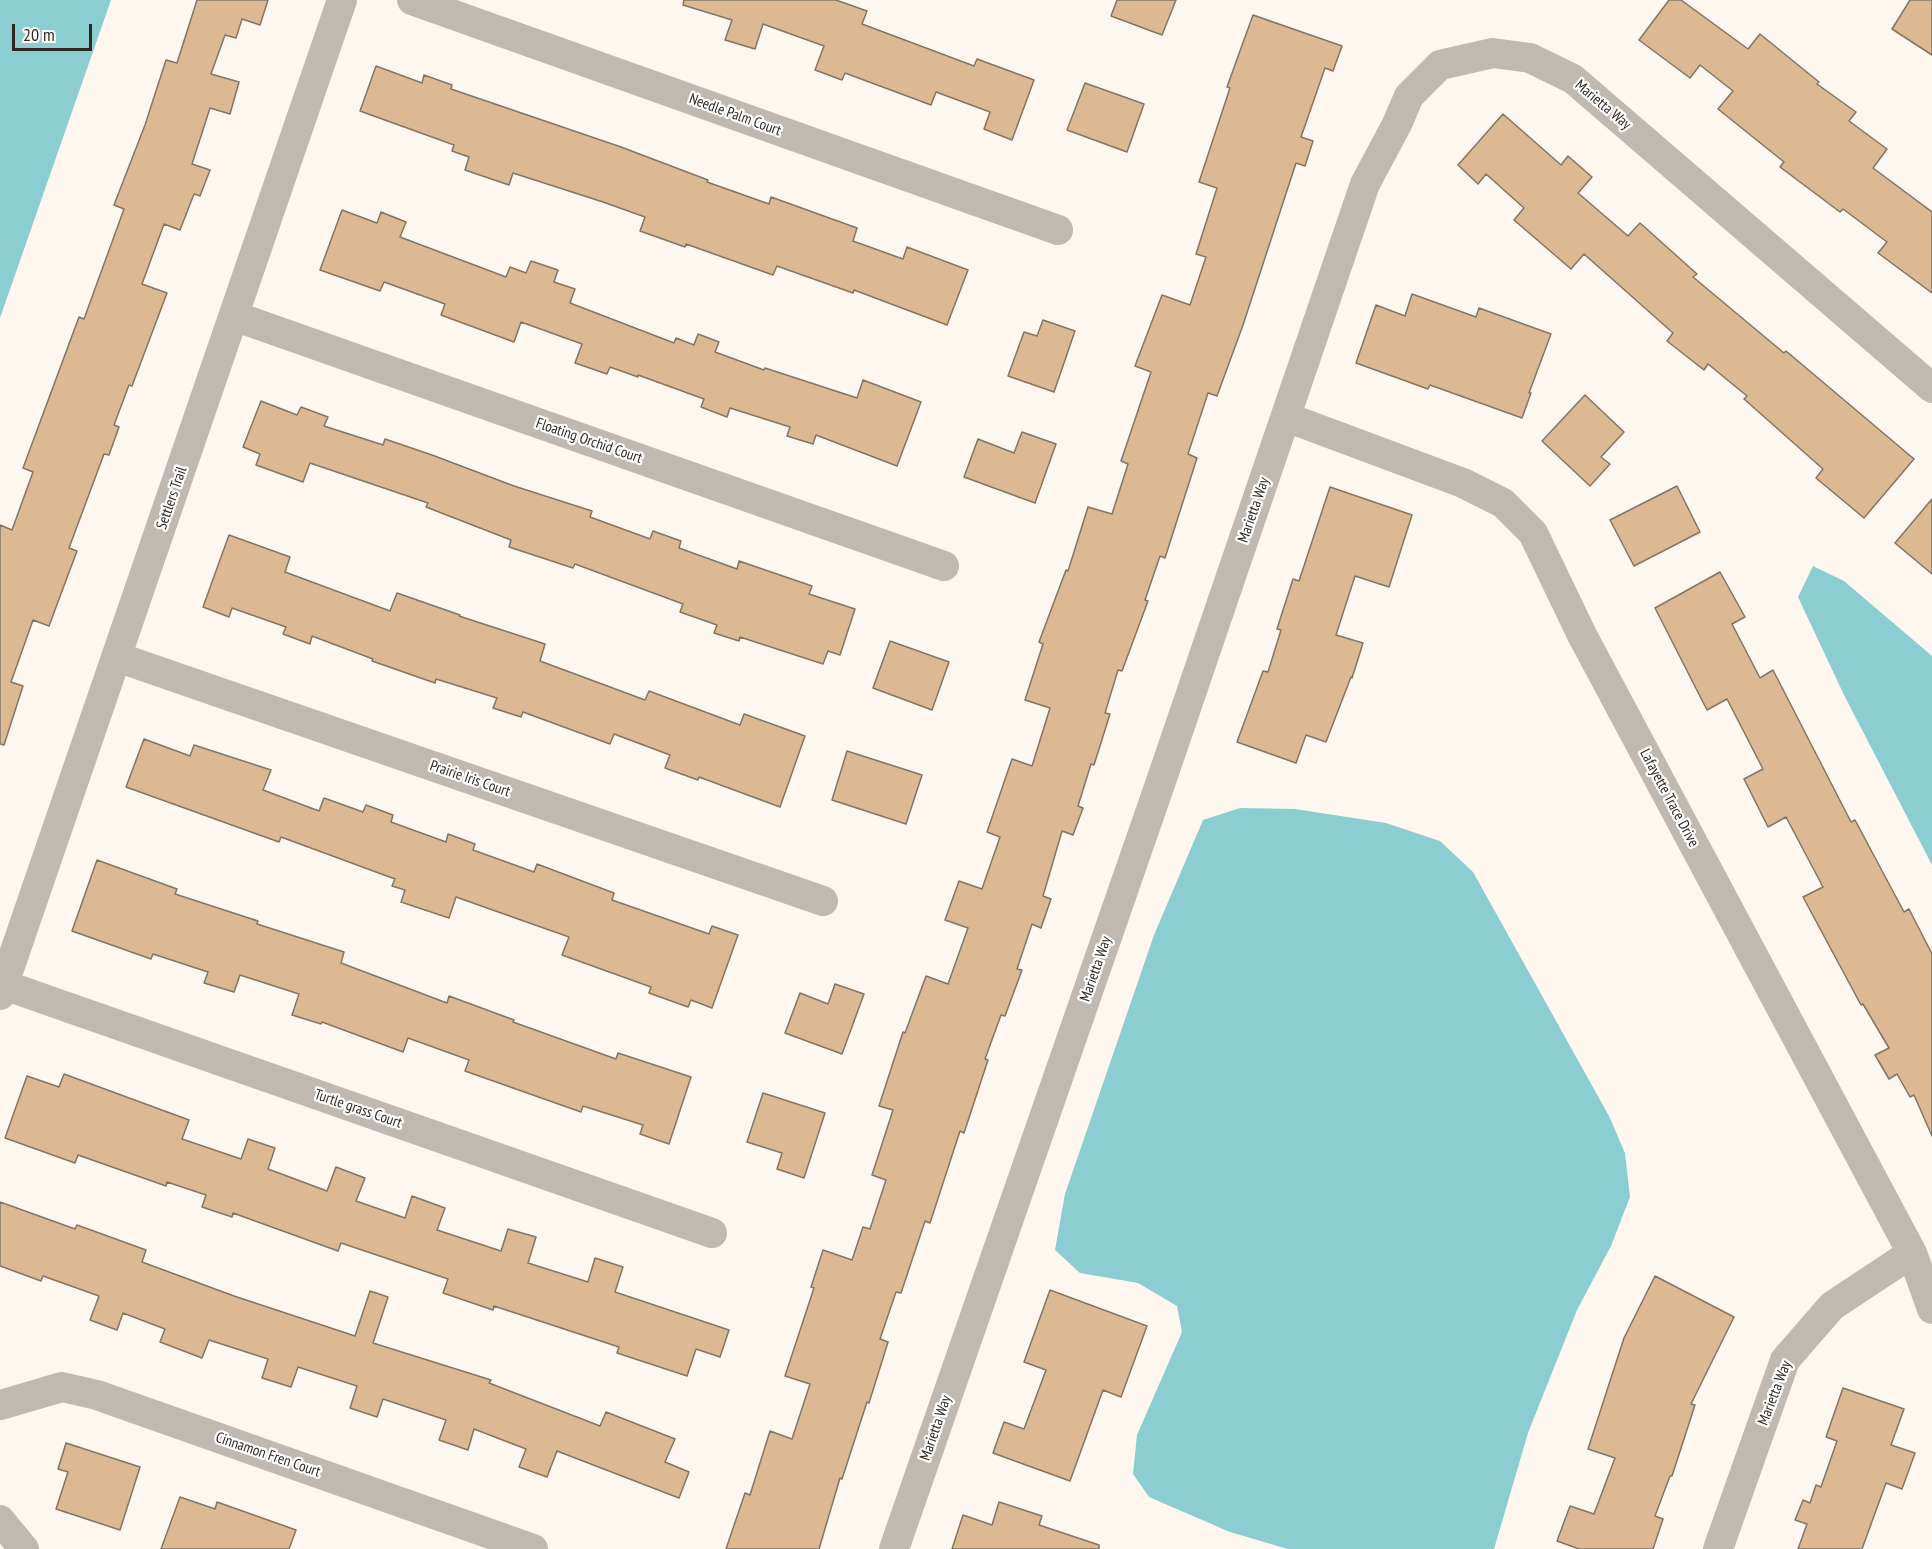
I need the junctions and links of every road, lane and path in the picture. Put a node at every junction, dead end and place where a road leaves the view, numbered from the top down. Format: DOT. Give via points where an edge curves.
graph roads {
  1 [pos="342,0"];
  2 [pos="412,0"];
  3 [pos="1058,230"];
  4 [pos="234,316"];
  5 [pos="1932,388"];
  6 [pos="1286,417"];
  7 [pos="944,566"];
  8 [pos="117,657"];
  9 [pos="823,901"];
  10 [pos="2,990"];
  11 [pos="712,1233"];
  12 [pos="1912,1253"];
  13 [pos="1932,1309"];
  14 [pos="0,1405"];
  15 [pos="0,1520"];
  16 [pos="24,1549"];
  17 [pos="533,1549"];
  18 [pos="894,1549"];
  19 [pos="1718,1549"];
  1 -- 4 [label="street, Settlers Trail"];
  2 -- 3 [label="street, Needle Palm Court"];
  4 -- 7 [label="street, Floating Orchid Court"];
  4 -- 8 [label="street, Settlers Trail"];
  5 -- 6 [label="street, Marietta Way" via="1573,79 1530,58 1493,53 1440,65 1408,96 1365,184"];
  6 -- 12 [label="street, Lafayette Trace Drive" via="1463,483 1503,503 1533,533 1582,634"];
  6 -- 18 [label="street, Marietta Way"];
  8 -- 9 [label="street, Prairie Iris Court"];
  8 -- 10 [label="street, Settlers Trail"];
  10 -- 11 [label="street, Turtle grass Court"];
  12 -- 13 [label="street, Lafayette Trace Drive"];
  12 -- 19 [label="street, Marietta Way" via="1832,1306 1785,1360"];
  14 -- 17 [label="street, Cinnamon Fren Court" via="62,1387 97,1395"];
  15 -- 16 [label="street"];
}
